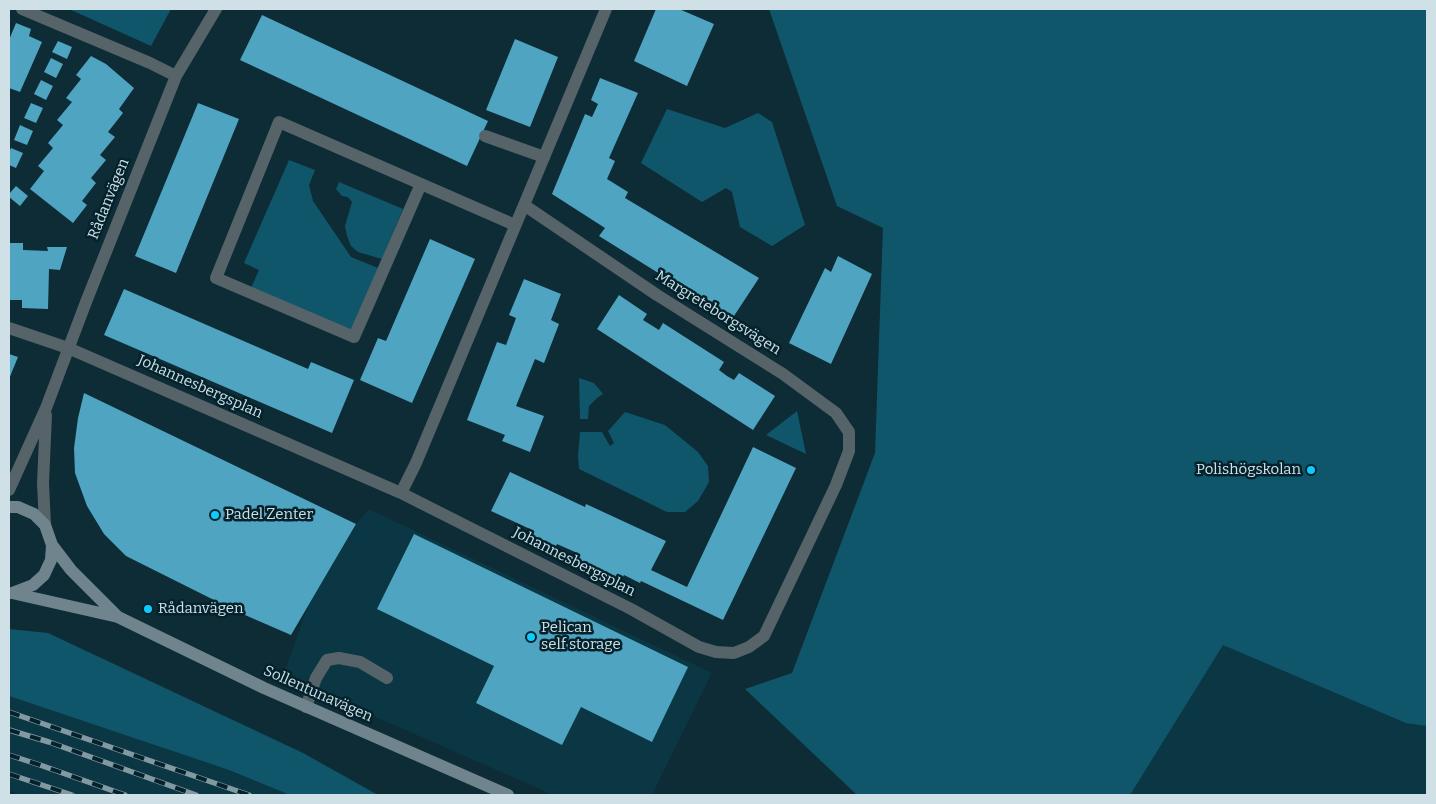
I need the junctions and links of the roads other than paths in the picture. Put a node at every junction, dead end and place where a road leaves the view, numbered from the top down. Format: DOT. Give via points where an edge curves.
graph roads {
  1 [pos="22,9"];
  2 [pos="216,9"];
  3 [pos="606,9"];
  4 [pos="176,76"];
  5 [pos="485,136"];
  6 [pos="544,158"];
  7 [pos="421,184"];
  8 [pos="524,204"];
  9 [pos="515,225"];
  10 [pos="9,328"];
  11 [pos="68,348"];
  12 [pos="46,408"];
  13 [pos="9,490"];
  14 [pos="401,493"];
  15 [pos="9,507"];
  16 [pos="44,525"];
  17 [pos="52,545"];
  18 [pos="10,592"];
  19 [pos="118,617"];
  20 [pos="734,653"];
  21 [pos="387,678"];
  22 [pos="306,707"];
  23 [pos="508,795"];
  1 -- 4 [label="street"];
  2 -- 4 [label="street, Rådanvägen"];
  3 -- 6 [label="street"];
  4 -- 11 [label="street, Rådanvägen"];
  5 -- 6 [label="street"];
  6 -- 8 [label="street"];
  7 -- 7 [label="street" via="279,122 216,278 354,337"];
  7 -- 9 [label="street"];
  8 -- 9 [label="street"];
  8 -- 20 [label="street, Margreteborgsvägen" via="657,295 783,374 836,413 849,432 849,451 836,485 764,636"];
  9 -- 14 [label="street"];
  10 -- 11 [label="street, Johannesbergsplan"];
  11 -- 12 [label="street, Rådanvägen"];
  11 -- 14 [label="street, Johannesbergsplan"];
  12 -- 13 [label="street, Rådanvägen"];
  12 -- 16 [label="street, Rådanvägen"];
  14 -- 20 [label="street, Johannesbergsplan" via="631,609 699,647"];
  15 -- 16 [label="street" via="34,514"];
  16 -- 17 [label="street, Sollentunavägen"];
  17 -- 18 [label="street" via="51,560 44,575 33,585"];
  17 -- 19 [label="street, Sollentunavägen" via="71,570"];
  18 -- 19 [label="street, Sollentunavägen"];
  19 -- 22 [label="street, Sollentunavägen"];
  21 -- 22 [label="street" via="360,662 339,658 327,660 316,678"];
  22 -- 23 [label="street, Sollentunavägen"];
}
